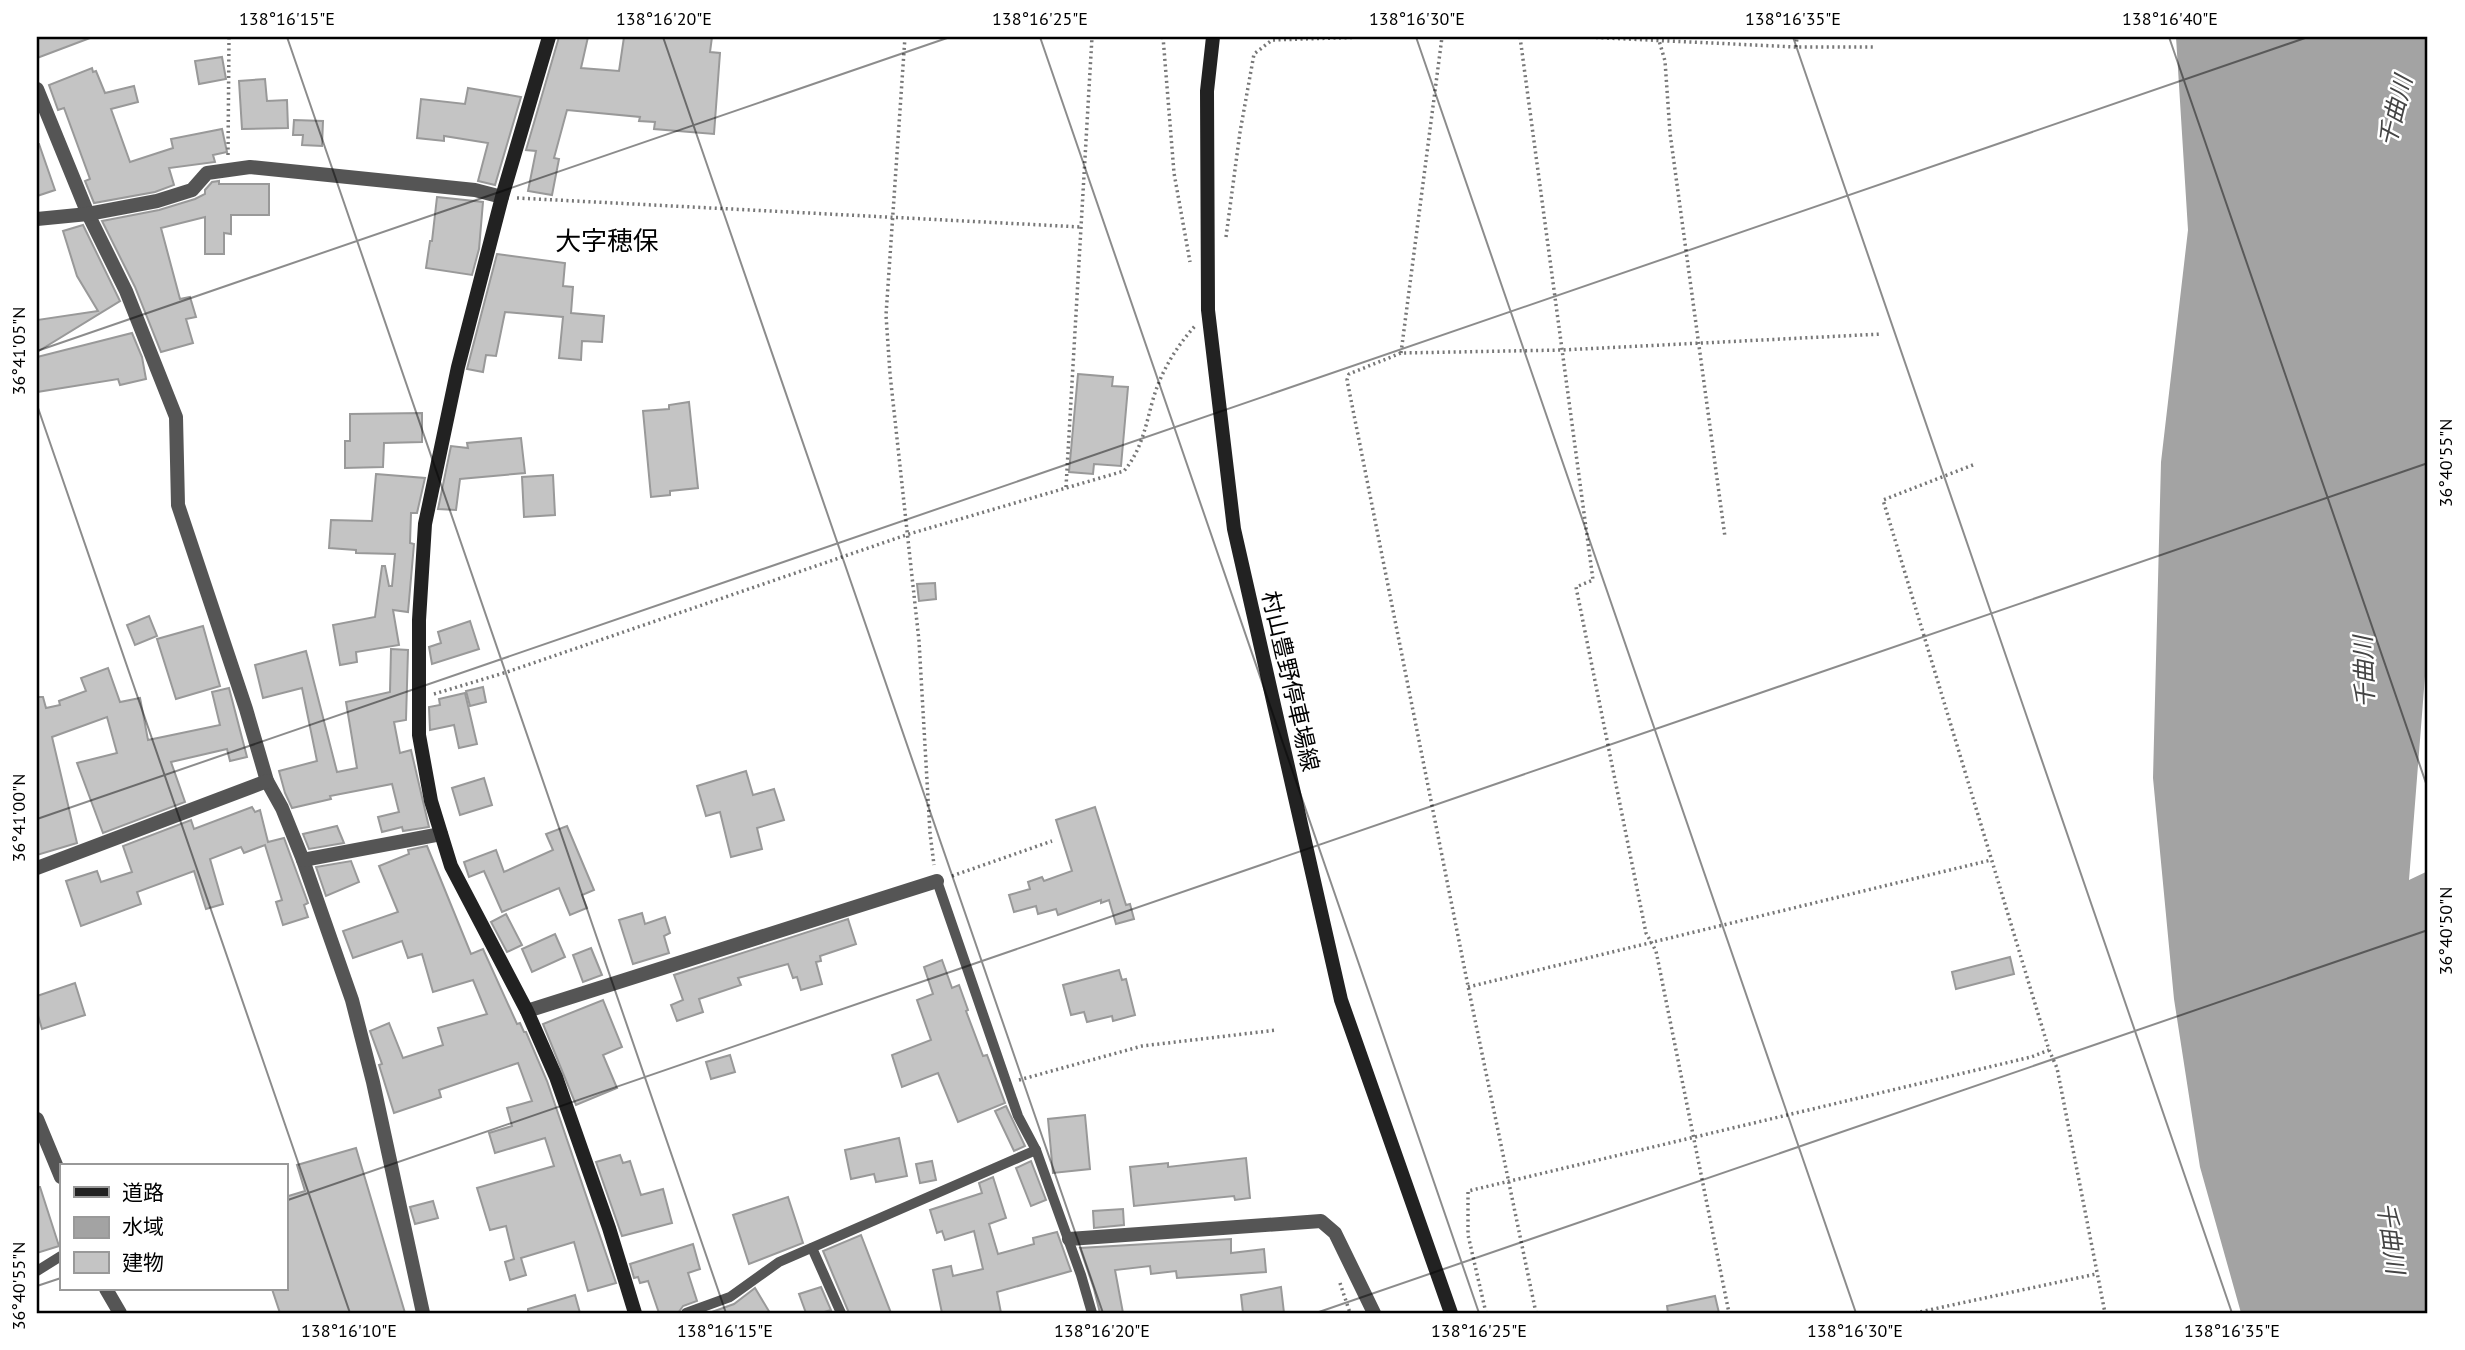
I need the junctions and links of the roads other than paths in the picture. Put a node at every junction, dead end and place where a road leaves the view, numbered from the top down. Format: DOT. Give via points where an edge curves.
graph roads {
  1 [pos="549,37"];
  2 [pos="1213,37"];
  3 [pos="37,89"];
  4 [pos="502,197"];
  5 [pos="88,214"];
  6 [pos="37,219"];
  7 [pos="267,780"];
  8 [pos="441,834"];
  9 [pos="303,860"];
  10 [pos="37,868"];
  11 [pos="937,881"];
  12 [pos="527,1011"];
  13 [pos="37,1119"];
  14 [pos="1036,1150"];
  15 [pos="60,1175"];
  16 [pos="1069,1239"];
  17 [pos="811,1248"];
  18 [pos="60,1257"];
  19 [pos="37,1272"];
  20 [pos="107,1290"];
  21 [pos="120,1313"];
  22 [pos="423,1313"];
  23 [pos="635,1313"];
  24 [pos="686,1313"];
  25 [pos="841,1313"];
  26 [pos="1092,1313"];
  27 [pos="1374,1313"];
  28 [pos="1451,1313"];
  1 -- 4 [label="street"];
  2 -- 28 [label="street, 村山豊野停車場線" via="1207,92 1208,310 1234,529 1341,1000"];
  3 -- 5 [label="street"];
  4 -- 5 [label="street" via="475,190 261,168 207,173 192,190"];
  4 -- 8 [label="street" via="458,367 425,524 419,736"];
  5 -- 6 [label="street"];
  5 -- 7 [label="street" via="176,417 178,505"];
  7 -- 9 [label="street"];
  7 -- 10 [label="street"];
  8 -- 9 [label="street"];
  8 -- 12 [label="street" via="451,866"];
  9 -- 22 [label="street" via="352,1000"];
  11 -- 12 [label="street"];
  11 -- 14 [label="lane" via="1018,1116"];
  12 -- 23 [label="street" via="556,1077"];
  13 -- 15 [label="street"];
  14 -- 16 [label="lane"];
  14 -- 17 [label="lane"];
  16 -- 26 [label="lane"];
  16 -- 27 [label="street" via="1321,1221 1335,1233"];
  17 -- 24 [label="lane" via="779,1262 730,1297"];
  17 -- 25 [label="lane"];
  18 -- 19 [label="lane"];
  20 -- 21 [label="street"];
}
